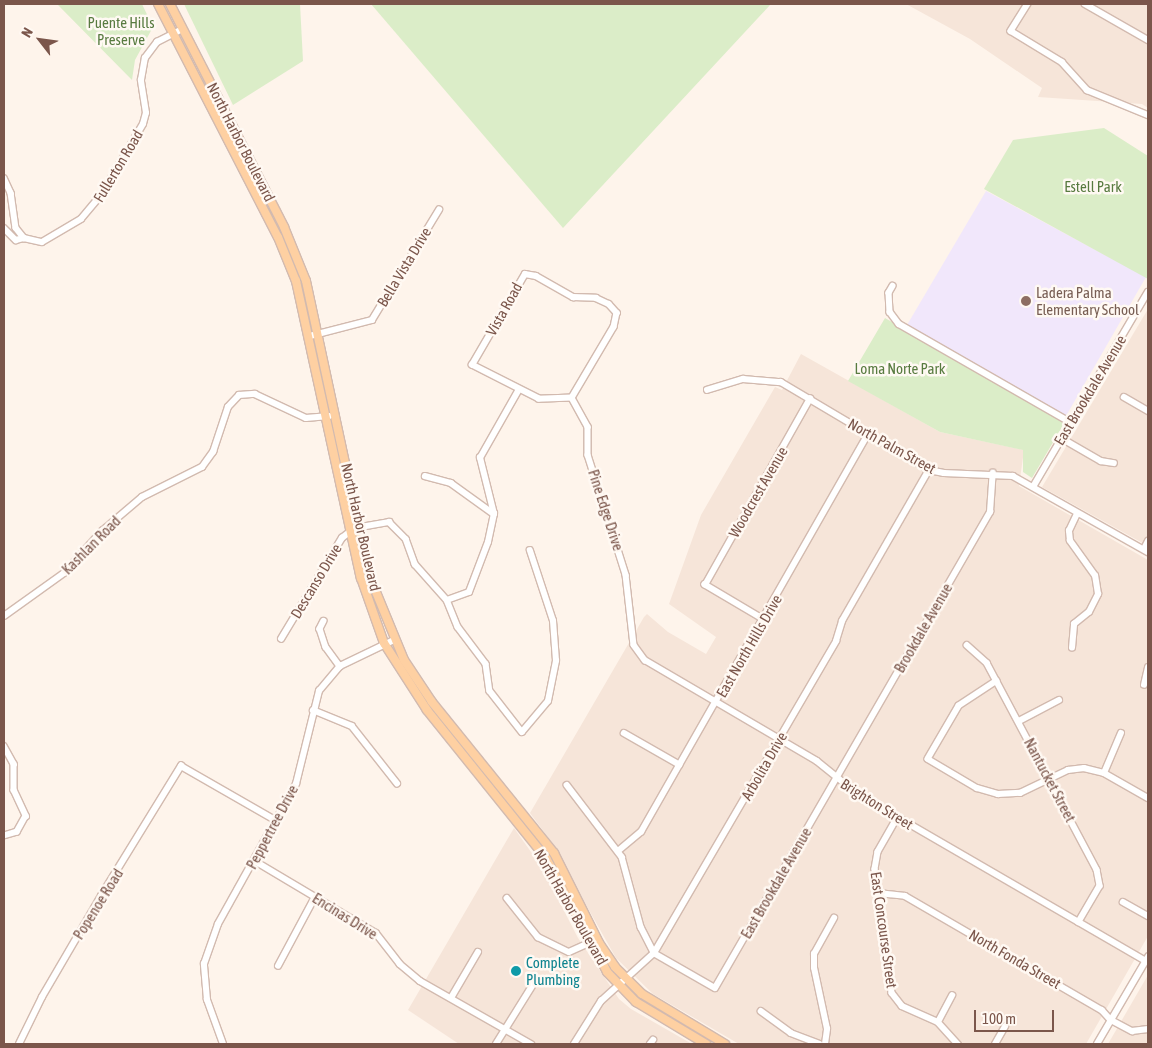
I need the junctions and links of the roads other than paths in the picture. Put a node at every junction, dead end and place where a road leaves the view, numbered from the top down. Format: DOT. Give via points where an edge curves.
graph roads {
  1 [pos="158,4"];
  2 [pos="170,4"];
  3 [pos="1028,4"];
  4 [pos="1085,4"];
  5 [pos="183,29"];
  6 [pos="173,33"];
  7 [pos="1148,40"];
  8 [pos="1148,115"];
  9 [pos="4,178"];
  10 [pos="439,210"];
  11 [pos="4,228"];
  12 [pos="24,238"];
  13 [pos="893,286"];
  14 [pos="1148,292"];
  15 [pos="319,334"];
  16 [pos="310,336"];
  17 [pos="708,390"];
  18 [pos="518,391"];
  19 [pos="1124,397"];
  20 [pos="572,398"];
  21 [pos="810,399"];
  22 [pos="1148,411"];
  23 [pos="336,415"];
  24 [pos="326,416"];
  25 [pos="1070,422"];
  26 [pos="869,434"];
  27 [pos="1061,438"];
  28 [pos="1114,463"];
  29 [pos="929,470"];
  30 [pos="993,473"];
  31 [pos="425,476"];
  32 [pos="1033,487"];
  33 [pos="494,514"];
  34 [pos="1077,514"];
  35 [pos="355,529"];
  36 [pos="1148,541"];
  37 [pos="1146,550"];
  38 [pos="530,551"];
  39 [pos="447,600"];
  40 [pos="4,616"];
  41 [pos="764,620"];
  42 [pos="324,621"];
  43 [pos="630,626"];
  44 [pos="281,639"];
  45 [pos="394,640"];
  46 [pos="384,643"];
  47 [pos="967,645"];
  48 [pos="1072,648"];
  49 [pos="340,666"];
  50 [pos="1148,667"];
  51 [pos="997,680"];
  52 [pos="1144,685"];
  53 [pos="1059,700"];
  54 [pos="717,702"];
  55 [pos="313,710"];
  56 [pos="1018,721"];
  57 [pos="624,733"];
  58 [pos="1121,733"];
  59 [pos="779,739"];
  60 [pos="4,746"];
  61 [pos="680,765"];
  62 [pos="1104,773"];
  63 [pos="836,778"];
  64 [pos="1050,780"];
  65 [pos="397,783"];
  66 [pos="566,785"];
  67 [pos="1148,798"];
  68 [pos="898,818"];
  69 [pos="277,821"];
  70 [pos="4,836"];
  71 [pos="618,851"];
  72 [pos="255,861"];
  73 [pos="878,893"];
  74 [pos="315,897"];
  75 [pos="507,898"];
  76 [pos="1123,902"];
  77 [pos="1148,916"];
  78 [pos="834,918"];
  79 [pos="1079,922"];
  80 [pos="589,943"];
  81 [pos="478,952"];
  82 [pos="654,953"];
  83 [pos="1147,959"];
  84 [pos="278,966"];
  85 [pos="625,978"];
  86 [pos="534,983"];
  87 [pos="618,984"];
  88 [pos="952,996"];
  89 [pos="451,998"];
  90 [pos="761,1011"];
  91 [pos="1111,1020"];
  92 [pos="938,1022"];
  93 [pos="1005,1027"];
  94 [pos="1148,1029"];
  95 [pos="507,1031"];
  96 [pos="19,1044"];
  97 [pos="222,1044"];
  98 [pos="496,1044"];
  99 [pos="530,1044"];
  100 [pos="574,1044"];
  101 [pos="706,1044"];
  102 [pos="725,1044"];
  103 [pos="820,1044"];
  104 [pos="825,1044"];
  105 [pos="958,1044"];
  106 [pos="995,1044"];
  107 [pos="1097,1044"];
  1 -- 6 [label="main road, North Harbor Boulevard"];
  2 -- 5 [label="main road, North Harbor Boulevard"];
  3 -- 8 [label="street" via="1011,31 1058,59 1087,90"];
  4 -- 7 [label="street"];
  5 -- 6 [label="street, Fullerton Road"];
  5 -- 15 [label="main road, North Harbor Boulevard" via="291,243 308,288"];
  6 -- 12 [label="street, Fullerton Road" via="157,42 145,58 141,80 146,113 143,124 101,195 81,219 53,238 34,242"];
  6 -- 16 [label="main road, North Harbor Boulevard" via="284,250 296,281"];
  9 -- 12 [label="street" via="11,193 16,228"];
  10 -- 15 [label="street, Bella Vista Drive" via="372,320"];
  11 -- 12 [label="street" via="16,240"];
  13 -- 25 [label="street" via="889,292 890,312 899,324"];
  14 -- 25 [label="street, East Brookdale Avenue"];
  15 -- 16 [label="street, Bella Vista Drive"];
  15 -- 23 [label="main road, North Harbor Boulevard"];
  16 -- 24 [label="main road, North Harbor Boulevard"];
  17 -- 21 [label="street, North Palm Street" via="743,379 776,381"];
  18 -- 20 [label="street, Vista Road" via="539,399"];
  18 -- 20 [label="street, Vista Road" via="472,365 525,274 536,276 573,297 596,298 610,304 617,313 614,327"];
  18 -- 33 [label="street" via="480,458"];
  19 -- 22 [label="street"];
  20 -- 43 [label="street, Pine Edge Drive" via="588,427 588,455 626,575"];
  21 -- 26 [label="street, North Palm Street"];
  21 -- 41 [label="street, Woodcrest Avenue" via="705,584"];
  23 -- 24 [label="street, Kashlan Road"];
  23 -- 35 [label="main road, North Harbor Boulevard"];
  24 -- 35 [label="main road, North Harbor Boulevard"];
  24 -- 40 [label="street, Kashlan Road" via="302,417 255,394 239,395 228,407 213,452 202,467 142,497 102,530 64,573"];
  25 -- 27 [label="street, East Brookdale Avenue"];
  26 -- 29 [label="street, North Palm Street"];
  26 -- 41 [label="street, East North Hills Drive"];
  27 -- 28 [label="street" via="1101,461"];
  27 -- 32 [label="street, East Brookdale Avenue"];
  29 -- 30 [label="street, North Palm Street" via="944,474"];
  29 -- 59 [label="street, Arbolita Drive"];
  30 -- 32 [label="street, North Palm Street" via="1013,476"];
  30 -- 63 [label="street, Brookdale Avenue" via="990,512"];
  31 -- 33 [label="street" via="451,483"];
  32 -- 34 [label="street, North Palm Street"];
  33 -- 39 [label="street" via="488,542 469,592"];
  34 -- 37 [label="street, North Palm Street"];
  34 -- 48 [label="street" via="1069,531 1070,541 1095,576 1098,594 1089,612 1074,624"];
  35 -- 39 [label="street" via="390,522 406,540 415,564"];
  35 -- 44 [label="street, Descanso Drive" via="342,538"];
  35 -- 45 [label="main road, North Harbor Boulevard" via="374,592"];
  35 -- 46 [label="main road, North Harbor Boulevard" via="365,594"];
  36 -- 37 [label="street"];
  38 -- 39 [label="street" via="553,621 556,661 548,701 522,732 490,691 486,664 458,627"];
  41 -- 54 [label="street, East North Hills Drive"];
  42 -- 49 [label="street" via="320,629 326,647"];
  43 -- 54 [label="street, Brighton Street" via="634,645 645,660"];
  45 -- 46 [label="street, Peppertree Drive"];
  45 -- 85 [label="main road, North Harbor Boulevard" via="421,687 554,853 599,944"];
  46 -- 49 [label="street, Peppertree Drive"];
  46 -- 80 [label="main road, North Harbor Boulevard" via="427,710 546,858"];
  47 -- 51 [label="street, Nantucket Street" via="986,663"];
  49 -- 55 [label="street, Peppertree Drive" via="319,691"];
  50 -- 52 [label="street"];
  51 -- 56 [label="street, Nantucket Street"];
  51 -- 64 [label="street" via="959,706 928,759 976,788 998,794 1020,793"];
  53 -- 56 [label="street"];
  54 -- 59 [label="street, Brighton Street"];
  54 -- 61 [label="street, East North Hills Drive"];
  55 -- 65 [label="street" via="352,726"];
  55 -- 69 [label="street, Peppertree Drive" via="296,784"];
  56 -- 64 [label="street, Nantucket Street"];
  57 -- 61 [label="street"];
  58 -- 62 [label="street"];
  59 -- 63 [label="street, Brighton Street" via="817,761"];
  59 -- 82 [label="street, Arbolita Drive"];
  60 -- 70 [label="street" via="14,764 14,790 26,816 17,832"];
  61 -- 71 [label="street, East North Hills Drive" via="641,832"];
  62 -- 64 [label="street" via="1078,768"];
  62 -- 67 [label="street"];
  63 -- 68 [label="street, Brighton Street"];
  63 -- 82 [label="street, East Brookdale Avenue" via="715,988"];
  64 -- 79 [label="street, Nantucket Street" via="1100,878 1100,886"];
  66 -- 71 [label="street"];
  68 -- 73 [label="street, East Concourse Street" via="875,861"];
  68 -- 79 [label="street, Brighton Street"];
  69 -- 72 [label="street, Peppertree Drive"];
  69 -- 96 [label="street, Popenoe Road" via="181,766 42,997"];
  71 -- 82 [label="street" via="629,873 641,928"];
  72 -- 74 [label="street, Encinas Drive"];
  72 -- 97 [label="street, Peppertree Drive" via="218,924 204,964 207,1000"];
  73 -- 91 [label="street, North Fonda Street" via="905,896 1102,1010"];
  73 -- 92 [label="street, East Concourse Street" via="892,993 902,1006"];
  74 -- 84 [label="street"];
  74 -- 89 [label="street, Encinas Drive" via="376,933 412,975"];
  75 -- 80 [label="street" via="538,937 569,952"];
  76 -- 77 [label="street"];
  78 -- 104 [label="street" via="814,954 827,1029"];
  79 -- 83 [label="street, Brighton Street"];
  80 -- 87 [label="main road, North Harbor Boulevard"];
  81 -- 89 [label="street"];
  82 -- 85 [label="street, Arbolita Drive"];
  83 -- 91 [label="street"];
  85 -- 87 [label="street, Arbolita Drive"];
  85 -- 102 [label="main road, North Harbor Boulevard" via="664,1009"];
  86 -- 95 [label="street"];
  87 -- 100 [label="street, Arbolita Drive" via="601,1001"];
  87 -- 101 [label="main road, North Harbor Boulevard" via="660,1018"];
  88 -- 92 [label="street"];
  89 -- 95 [label="street, Encinas Drive"];
  90 -- 103 [label="street" via="791,1034"];
  91 -- 94 [label="street, North Fonda Street" via="1132,1031"];
  91 -- 107 [label="street"];
  92 -- 105 [label="street, East Concourse Street"];
  93 -- 106 [label="street"];
  95 -- 98 [label="street"];
  95 -- 99 [label="street, Encinas Drive"];
}
